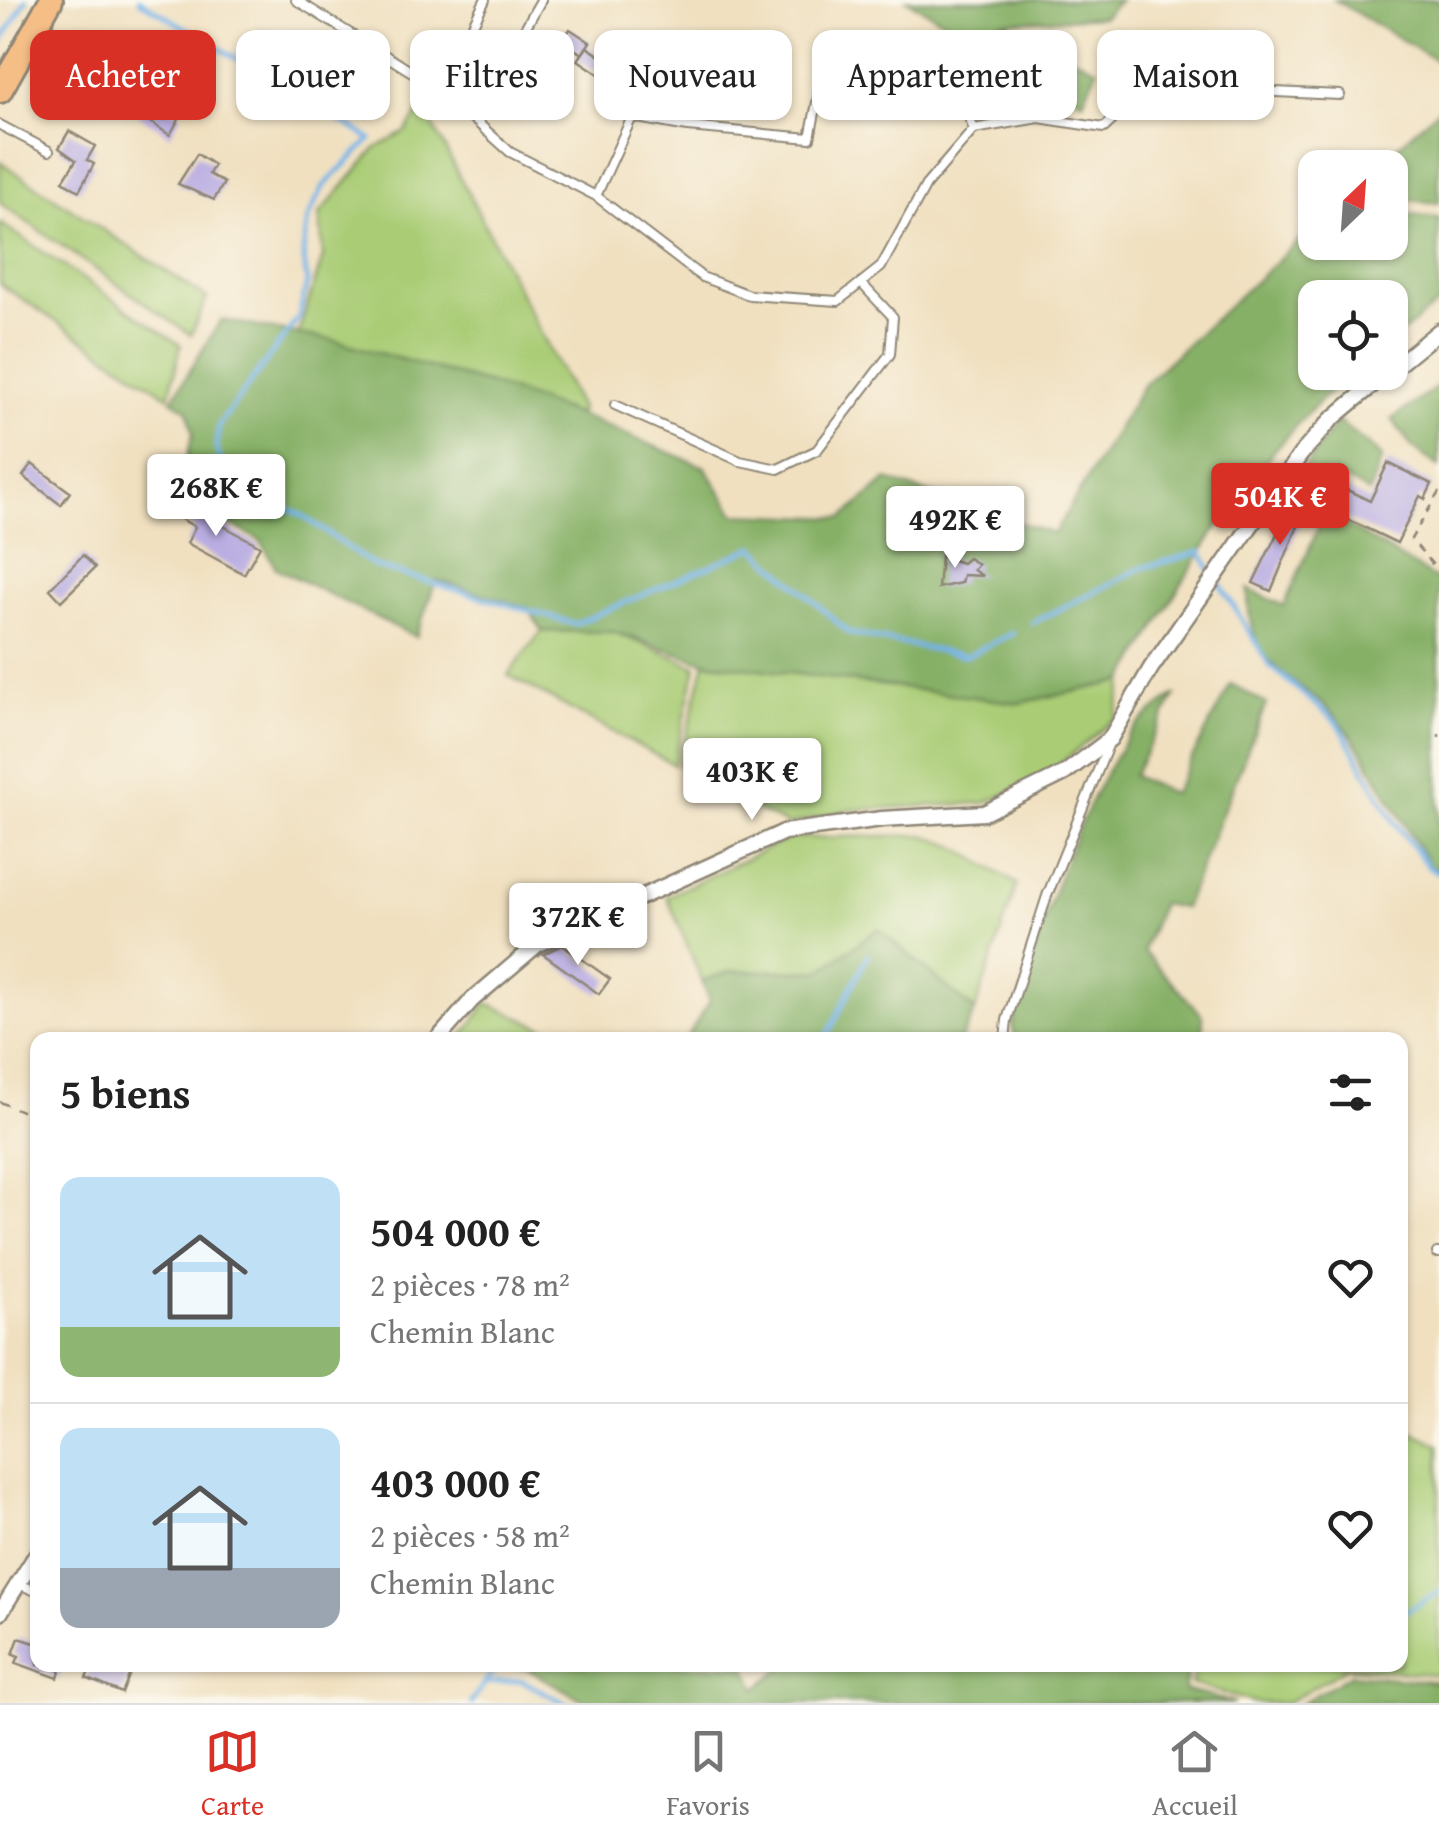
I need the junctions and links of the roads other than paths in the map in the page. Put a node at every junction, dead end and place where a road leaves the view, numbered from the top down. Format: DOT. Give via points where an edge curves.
graph roads {
  1 [pos="52,0"];
  2 [pos="296,0"];
  3 [pos="486,0"];
  4 [pos="541,0"];
  5 [pos="471,29"];
  6 [pos="410,71"];
  7 [pos="0,91"];
  8 [pos="1340,95"];
  9 [pos="474,120"];
  10 [pos="0,125"];
  11 [pos="974,129"];
  12 [pos="49,152"];
  13 [pos="596,196"];
  14 [pos="860,283"];
  15 [pos="1439,331"];
  16 [pos="1408,356"];
  17 [pos="1367,390"];
  18 [pos="615,404"];
  19 [pos="1110,739"];
  20 [pos="444,1032"];
  21 [pos="1006,1032"];
  22 [pos="30,1565"];
  23 [pos="18,1584"];
  24 [pos="30,1589"];
  25 [pos="0,1613"];
  1 -- 7 [label="main road"];
  2 -- 6 [label="lane"];
  3 -- 5 [label="lane"];
  4 -- 5 [label="lane" via="518,39"];
  8 -- 11 [label="lane" via="1170,80 1136,98 1104,128 1039,118"];
  9 -- 13 [label="lane" via="510,152"];
  10 -- 12 [label="lane"];
  11 -- 13 [label="lane" via="960,98 898,72 819,92 810,138 632,117"];
  11 -- 14 [label="lane" via="926,185 881,267"];
  13 -- 14 [label="lane" via="702,278 748,295 838,302"];
  14 -- 18 [label="lane" via="893,317 890,354 817,450 778,469 740,461"];
  15 -- 16 [label="street"];
  17 -- 19 [label="street" via="1301,454 1151,668"];
  19 -- 20 [label="street" via="1065,773 984,813 784,832 538,944"];
  19 -- 21 [label="lane" via="1047,896"];
  22 -- 23 [label="street"];
  23 -- 24 [label="lane"];
  23 -- 25 [label="street"];
}
